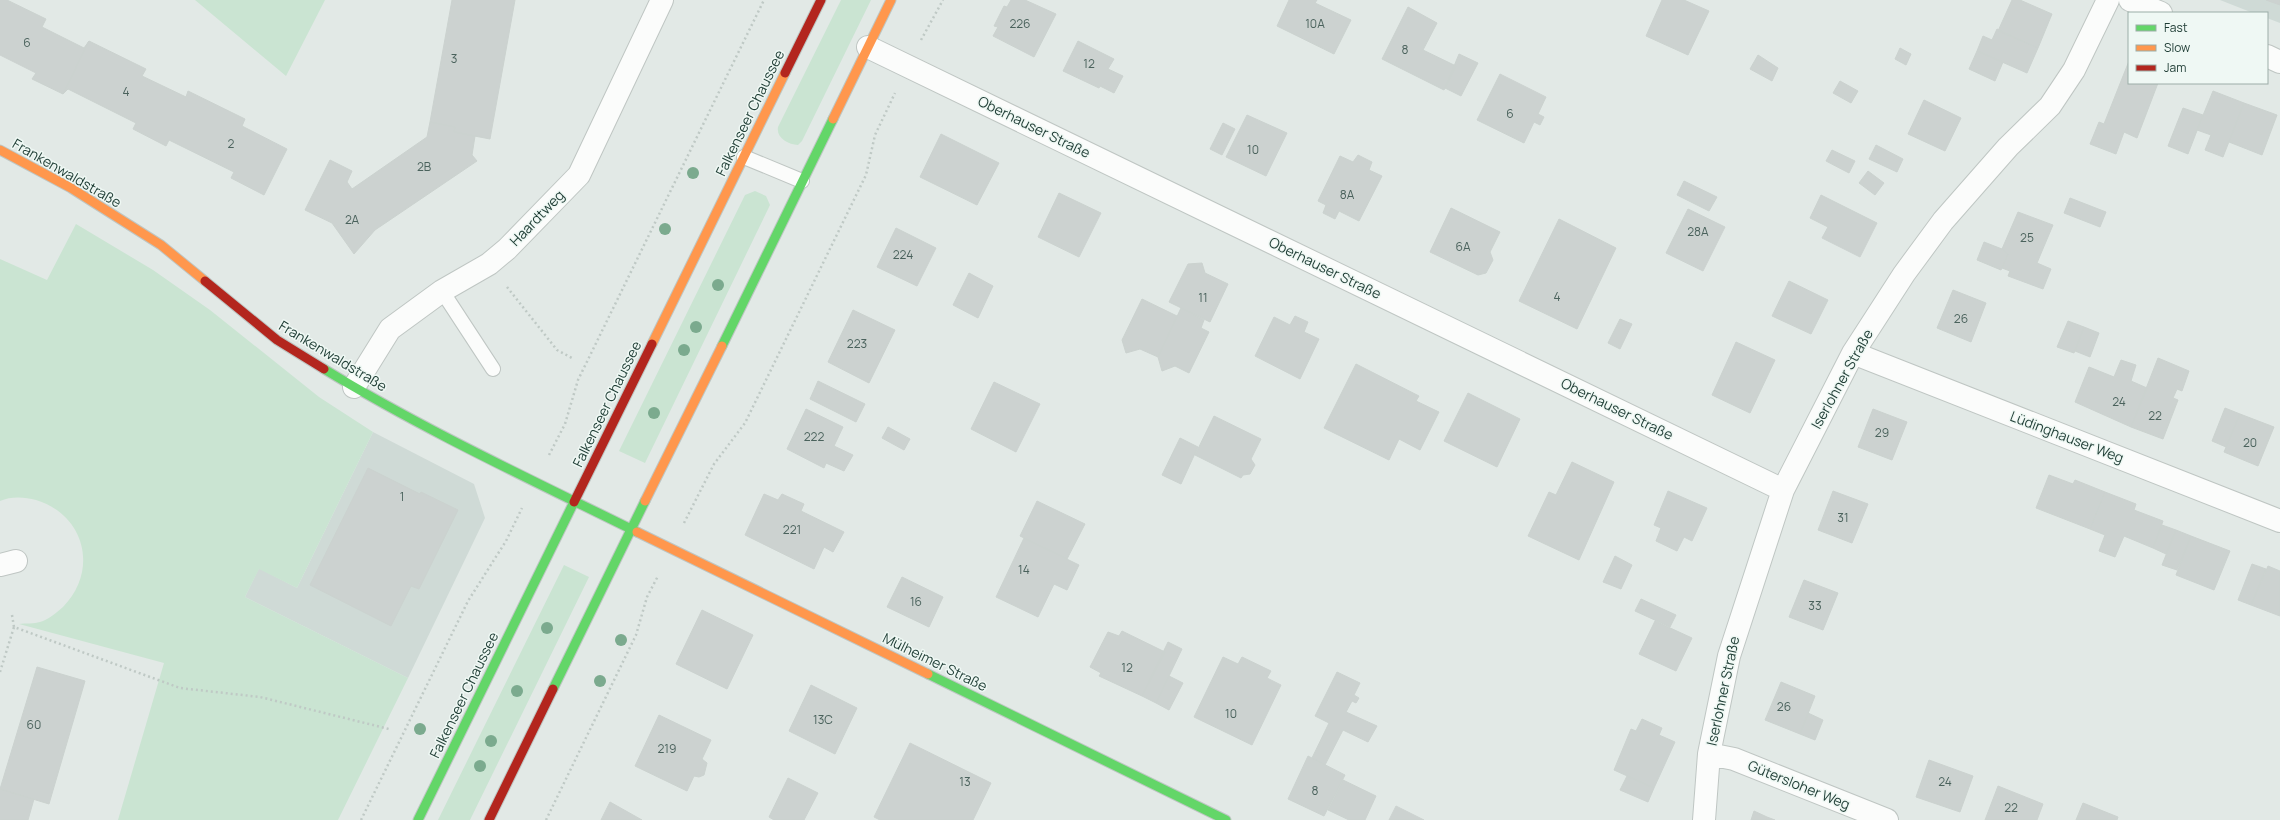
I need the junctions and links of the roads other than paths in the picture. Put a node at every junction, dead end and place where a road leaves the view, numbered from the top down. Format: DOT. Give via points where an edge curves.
graph roads {
  1 [pos="662,0"];
  2 [pos="821,0"];
  3 [pos="891,0"];
  4 [pos="2108,0"];
  5 [pos="2130,0"];
  6 [pos="2159,12"];
  7 [pos="868,47"];
  8 [pos="2268,56"];
  9 [pos="2280,62"];
  10 [pos="0,150"];
  11 [pos="744,157"];
  12 [pos="802,181"];
  13 [pos="442,292"];
  14 [pos="1853,353"];
  15 [pos="493,369"];
  16 [pos="354,387"];
  17 [pos="1783,490"];
  18 [pos="575,501"];
  19 [pos="2280,521"];
  20 [pos="631,529"];
  21 [pos="1709,754"];
  22 [pos="418,820"];
  23 [pos="489,820"];
  24 [pos="1226,820"];
  25 [pos="1704,820"];
  26 [pos="1887,820"];
  1 -- 13 [label="street, Haardtweg" via="579,175 507,249 489,264"];
  2 -- 11 [label="main road, Falkenseer Chaussee"];
  3 -- 7 [label="main road"];
  4 -- 14 [label="street, Iserlohner Straße" via="2074,70 2050,106 2008,147 1942,221"];
  5 -- 6 [label="street"];
  7 -- 12 [label="main road"];
  7 -- 17 [label="street, Oberhauser Straße"];
  8 -- 9 [label="street"];
  10 -- 16 [label="main road, Frankenwaldstraße" via="71,188 161,245 277,340"];
  11 -- 12 [label="lane"];
  11 -- 18 [label="main road, Falkenseer Chaussee"];
  12 -- 20 [label="main road"];
  13 -- 15 [label="lane"];
  13 -- 16 [label="street, Haardtweg" via="390,330"];
  14 -- 17 [label="street, Iserlohner Straße"];
  14 -- 19 [label="street, Lüdinghauser Weg"];
  16 -- 18 [label="main road, Frankenwaldstraße"];
  17 -- 21 [label="street, Iserlohner Straße" via="1728,656"];
  18 -- 20 [label="main road, Frankenwaldstraße"];
  18 -- 22 [label="main road, Falkenseer Chaussee"];
  20 -- 23 [label="main road"];
  20 -- 24 [label="main road, Mülheimer Straße"];
  21 -- 25 [label="street, Iserlohner Straße"];
  21 -- 26 [label="street, Gütersloher Weg" via="1734,759"];
}
